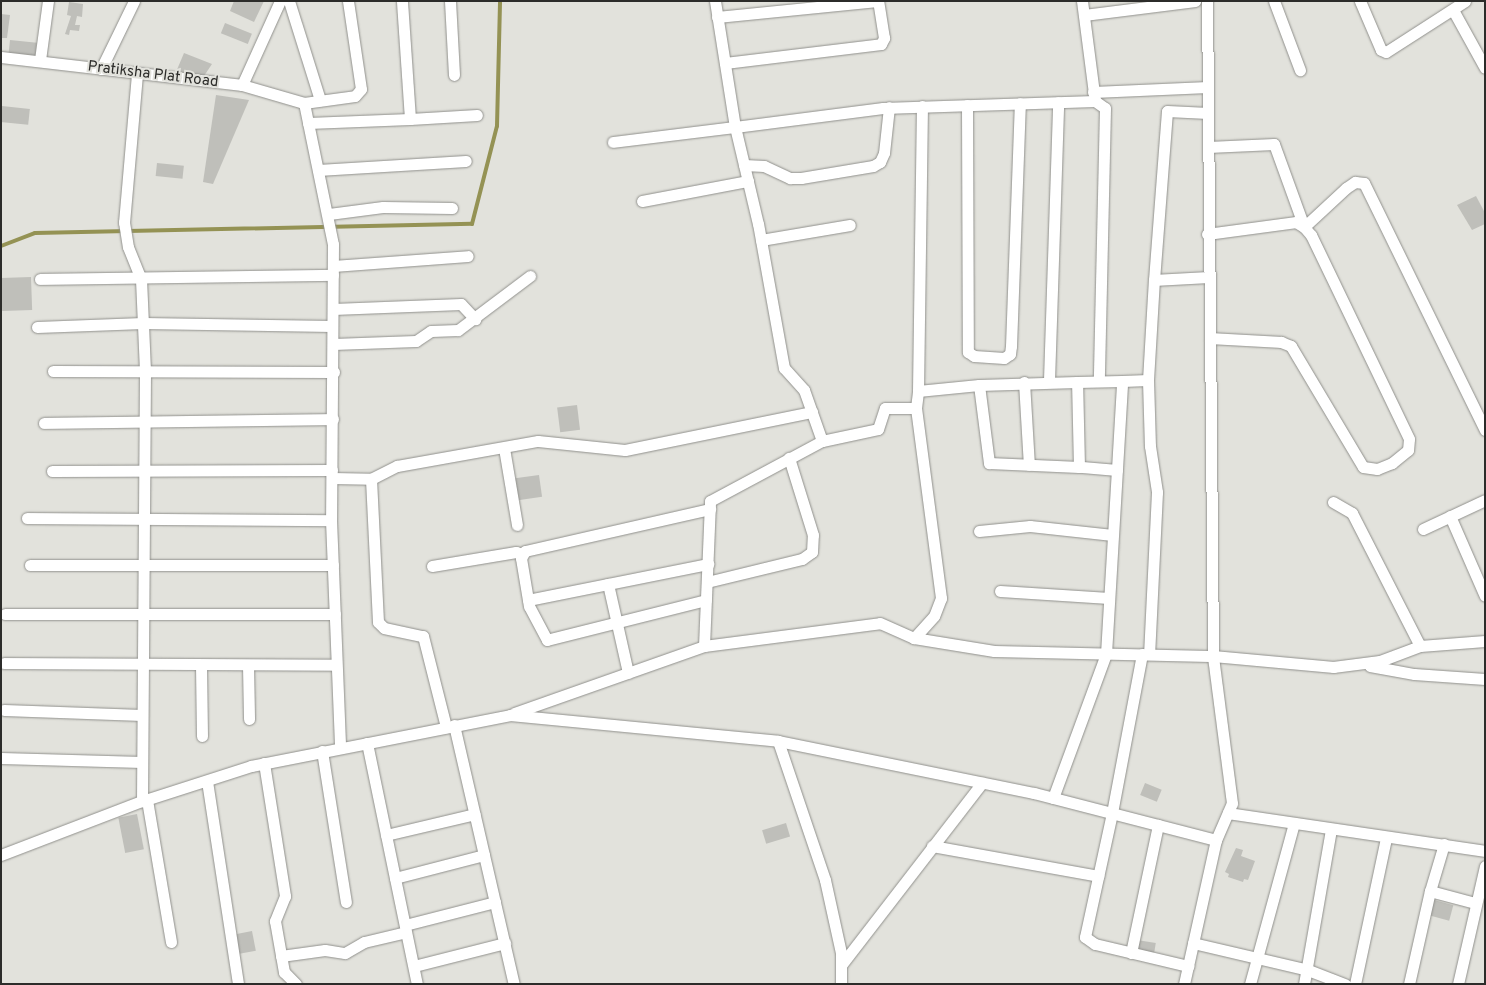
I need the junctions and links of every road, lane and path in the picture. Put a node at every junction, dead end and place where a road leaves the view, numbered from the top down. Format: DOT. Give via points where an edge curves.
graph roads {
  1 [pos="48,1"];
  2 [pos="134,1"];
  3 [pos="280,1"];
  4 [pos="289,1"];
  5 [pos="348,1"];
  6 [pos="402,1"];
  7 [pos="450,1"];
  8 [pos="715,1"];
  9 [pos="877,1"];
  10 [pos="1082,1"];
  11 [pos="1195,1"];
  12 [pos="1207,1"];
  13 [pos="1274,1"];
  14 [pos="1360,1"];
  15 [pos="1466,1"];
  16 [pos="1453,10"];
  17 [pos="1084,15"];
  18 [pos="718,17"];
  19 [pos="1,57"];
  20 [pos="40,60"];
  21 [pos="725,63"];
  22 [pos="1485,68"];
  23 [pos="101,69"];
  24 [pos="1300,70"];
  25 [pos="138,74"];
  26 [pos="454,75"];
  27 [pos="242,85"];
  28 [pos="1208,87"];
  29 [pos="1094,97"];
  30 [pos="320,100"];
  31 [pos="1058,102"];
  32 [pos="304,103"];
  33 [pos="1020,103"];
  34 [pos="967,105"];
  35 [pos="922,106"];
  36 [pos="889,107"];
  37 [pos="1208,113"];
  38 [pos="477,115"];
  39 [pos="410,119"];
  40 [pos="308,123"];
  41 [pos="735,126"];
  42 [pos="613,142"];
  43 [pos="1208,147"];
  44 [pos="466,161"];
  45 [pos="744,165"];
  46 [pos="318,170"];
  47 [pos="748,182"];
  48 [pos="642,201"];
  49 [pos="452,208"];
  50 [pos="329,218"];
  51 [pos="850,225"];
  52 [pos="1304,227"];
  53 [pos="1207,234"];
  54 [pos="761,240"];
  55 [pos="468,256"];
  56 [pos="333,270"];
  57 [pos="530,276"];
  58 [pos="1208,277"];
  59 [pos="40,279"];
  60 [pos="141,279"];
  61 [pos="1154,280"];
  62 [pos="332,309"];
  63 [pos="475,319"];
  64 [pos="143,323"];
  65 [pos="332,326"];
  66 [pos="37,327"];
  67 [pos="1210,338"];
  68 [pos="333,344"];
  69 [pos="53,371"];
  70 [pos="145,372"];
  71 [pos="334,372"];
  72 [pos="1049,380"];
  73 [pos="1148,380"];
  74 [pos="1099,381"];
  75 [pos="1122,381"];
  76 [pos="1024,382"];
  77 [pos="1077,382"];
  78 [pos="979,385"];
  79 [pos="918,391"];
  80 [pos="916,408"];
  81 [pos="812,412"];
  82 [pos="333,419"];
  83 [pos="145,421"];
  84 [pos="44,423"];
  85 [pos="1485,430"];
  86 [pos="822,441"];
  87 [pos="504,448"];
  88 [pos="789,458"];
  89 [pos="1029,465"];
  90 [pos="1079,467"];
  91 [pos="146,469"];
  92 [pos="1117,470"];
  93 [pos="52,471"];
  94 [pos="332,474"];
  95 [pos="371,478"];
  96 [pos="1485,500"];
  97 [pos="1333,502"];
  98 [pos="710,509"];
  99 [pos="1450,516"];
  100 [pos="27,518"];
  101 [pos="145,520"];
  102 [pos="331,520"];
  103 [pos="517,525"];
  104 [pos="1423,529"];
  105 [pos="979,531"];
  106 [pos="1113,536"];
  107 [pos="522,554"];
  108 [pos="708,564"];
  109 [pos="30,565"];
  110 [pos="333,565"];
  111 [pos="146,566"];
  112 [pos="432,566"];
  113 [pos="707,582"];
  114 [pos="608,584"];
  115 [pos="1000,591"];
  116 [pos="1485,596"];
  117 [pos="1109,598"];
  118 [pos="528,600"];
  119 [pos="706,600"];
  120 [pos="5,614"];
  121 [pos="335,614"];
  122 [pos="145,616"];
  123 [pos="617,623"];
  124 [pos="914,638"];
  125 [pos="1485,641"];
  126 [pos="704,646"];
  127 [pos="1420,646"];
  128 [pos="1106,654"];
  129 [pos="1145,654"];
  130 [pos="1213,656"];
  131 [pos="4,663"];
  132 [pos="143,664"];
  133 [pos="201,664"];
  134 [pos="248,665"];
  135 [pos="336,665"];
  136 [pos="1364,665"];
  137 [pos="628,673"];
  138 [pos="1485,679"];
  139 [pos="4,710"];
  140 [pos="142,715"];
  141 [pos="510,715"];
  142 [pos="249,718"];
  143 [pos="450,726"];
  144 [pos="202,736"];
  145 [pos="778,741"];
  146 [pos="367,743"];
  147 [pos="340,748"];
  148 [pos="322,751"];
  149 [pos="1,758"];
  150 [pos="142,762"];
  151 [pos="264,763"];
  152 [pos="207,781"];
  153 [pos="982,783"];
  154 [pos="1053,798"];
  155 [pos="144,800"];
  156 [pos="1112,813"];
  157 [pos="1228,813"];
  158 [pos="474,814"];
  159 [pos="1294,823"];
  160 [pos="1158,825"];
  161 [pos="1331,829"];
  162 [pos="386,835"];
  163 [pos="1386,838"];
  164 [pos="1216,840"];
  165 [pos="1444,844"];
  166 [pos="932,846"];
  167 [pos="1485,851"];
  168 [pos="1,855"];
  169 [pos="484,855"];
  170 [pos="1485,866"];
  171 [pos="1098,876"];
  172 [pos="395,878"];
  173 [pos="1430,891"];
  174 [pos="346,902"];
  175 [pos="495,902"];
  176 [pos="1476,903"];
  177 [pos="406,929"];
  178 [pos="171,942"];
  179 [pos="505,943"];
  180 [pos="1193,943"];
  181 [pos="1131,953"];
  182 [pos="281,956"];
  183 [pos="1256,960"];
  184 [pos="842,964"];
  185 [pos="414,966"];
  186 [pos="1188,966"];
  187 [pos="1308,970"];
  188 [pos="238,984"];
  189 [pos="296,984"];
  190 [pos="417,984"];
  191 [pos="514,984"];
  192 [pos="841,984"];
  193 [pos="1184,984"];
  194 [pos="1250,984"];
  195 [pos="1304,984"];
  196 [pos="1346,984"];
  197 [pos="1355,984"];
  198 [pos="1409,984"];
  199 [pos="1458,984"];
  1 -- 20 [label="street"];
  2 -- 23 [label="street"];
  3 -- 27 [label="street"];
  4 -- 30 [label="street"];
  5 -- 30 [label="street" via="361,89 356,96"];
  6 -- 39 [label="street"];
  7 -- 26 [label="street"];
  8 -- 18 [label="street"];
  9 -- 18 [label="street"];
  9 -- 21 [label="street" via="884,38 881,44"];
  10 -- 17 [label="street"];
  11 -- 17 [label="street"];
  12 -- 28 [label="street"];
  13 -- 24 [label="street"];
  14 -- 16 [label="street" via="1381,50 1386,52"];
  15 -- 16 [label="street"];
  16 -- 22 [label="street"];
  17 -- 29 [label="street"];
  18 -- 21 [label="street"];
  19 -- 20 [label="street, Pratiksha Plat Road"];
  20 -- 23 [label="street, Pratiksha Plat Road"];
  21 -- 41 [label="street"];
  23 -- 25 [label="street, Pratiksha Plat Road"];
  25 -- 27 [label="street, Pratiksha Plat Road"];
  25 -- 60 [label="street" via="124,222 128,246"];
  27 -- 32 [label="street, Pratiksha Plat Road"];
  28 -- 29 [label="street"];
  28 -- 37 [label="street"];
  29 -- 31 [label="street"];
  29 -- 74 [label="street" via="1105,108"];
  30 -- 32 [label="street"];
  31 -- 33 [label="street"];
  31 -- 72 [label="street"];
  32 -- 40 [label="street"];
  33 -- 34 [label="street"];
  33 -- 34 [label="street" via="1011,346 1010,354 1004,358 974,356 968,352"];
  34 -- 35 [label="street"];
  35 -- 36 [label="street"];
  35 -- 79 [label="street"];
  36 -- 41 [label="street"];
  36 -- 45 [label="street" via="884,153 880,162 873,166 790,178 764,166"];
  37 -- 43 [label="street"];
  37 -- 61 [label="street" via="1167,111"];
  38 -- 39 [label="street"];
  39 -- 40 [label="street"];
  40 -- 46 [label="street"];
  41 -- 42 [label="street"];
  41 -- 45 [label="street"];
  43 -- 52 [label="street" via="1274,144"];
  43 -- 53 [label="street"];
  44 -- 46 [label="street"];
  45 -- 47 [label="street"];
  46 -- 50 [label="street"];
  47 -- 48 [label="street"];
  47 -- 54 [label="street"];
  49 -- 50 [label="street" via="388,207"];
  50 -- 56 [label="street"];
  51 -- 54 [label="street"];
  52 -- 53 [label="street" via="1296,222"];
  52 -- 67 [label="street" via="1311,235 1409,439 1408,450 1377,470 1364,467 1291,346 1281,342"];
  52 -- 85 [label="street" via="1346,188 1355,182 1364,184"];
  53 -- 58 [label="street"];
  54 -- 81 [label="street" via="784,368 804,390"];
  55 -- 56 [label="street"];
  56 -- 60 [label="street"];
  56 -- 62 [label="street"];
  57 -- 63 [label="street"];
  58 -- 61 [label="street"];
  58 -- 67 [label="street"];
  59 -- 60 [label="street"];
  60 -- 64 [label="street"];
  61 -- 73 [label="street"];
  62 -- 63 [label="street" via="461,304"];
  62 -- 65 [label="street"];
  63 -- 68 [label="street" via="458,330 431,332 416,341"];
  64 -- 65 [label="street"];
  64 -- 66 [label="street"];
  64 -- 70 [label="street"];
  65 -- 68 [label="street"];
  67 -- 130 [label="street"];
  68 -- 71 [label="street"];
  69 -- 70 [label="street"];
  70 -- 71 [label="street"];
  70 -- 83 [label="street"];
  71 -- 82 [label="street"];
  72 -- 76 [label="street"];
  72 -- 77 [label="street"];
  73 -- 75 [label="street"];
  73 -- 129 [label="street" via="1150,446 1157,492"];
  74 -- 75 [label="street"];
  74 -- 77 [label="street"];
  75 -- 92 [label="street"];
  76 -- 78 [label="street"];
  76 -- 89 [label="street"];
  77 -- 90 [label="street"];
  78 -- 79 [label="street"];
  78 -- 89 [label="street" via="989,463"];
  79 -- 80 [label="street"];
  80 -- 86 [label="street" via="885,408 878,429"];
  80 -- 124 [label="street" via="941,598 934,616"];
  81 -- 86 [label="street"];
  81 -- 87 [label="street" via="625,450 544,440"];
  82 -- 83 [label="street"];
  82 -- 94 [label="street"];
  83 -- 84 [label="street"];
  83 -- 91 [label="street"];
  86 -- 88 [label="street"];
  87 -- 95 [label="street" via="396,466"];
  87 -- 103 [label="street"];
  88 -- 98 [label="street" via="710,501"];
  88 -- 113 [label="street" via="813,535 812,552 802,558"];
  89 -- 90 [label="street"];
  90 -- 92 [label="street"];
  91 -- 93 [label="street"];
  91 -- 94 [label="street"];
  91 -- 101 [label="street"];
  92 -- 106 [label="street"];
  94 -- 95 [label="street"];
  94 -- 102 [label="street"];
  95 -- 143 [label="street" via="378,622 384,628 423,636"];
  96 -- 99 [label="street"];
  97 -- 127 [label="street" via="1352,513"];
  98 -- 107 [label="street"];
  98 -- 108 [label="street"];
  99 -- 104 [label="street"];
  99 -- 116 [label="street"];
  100 -- 101 [label="street"];
  101 -- 102 [label="street"];
  101 -- 111 [label="street"];
  102 -- 110 [label="street"];
  105 -- 106 [label="street" via="1030,526"];
  106 -- 117 [label="street"];
  107 -- 112 [label="street" via="516,552"];
  107 -- 118 [label="street"];
  108 -- 113 [label="street"];
  108 -- 114 [label="street"];
  109 -- 111 [label="street"];
  110 -- 111 [label="street"];
  110 -- 121 [label="street"];
  111 -- 122 [label="street"];
  113 -- 119 [label="street"];
  114 -- 118 [label="street"];
  114 -- 123 [label="street"];
  115 -- 117 [label="street"];
  117 -- 128 [label="street"];
  118 -- 123 [label="street" via="547,640"];
  119 -- 123 [label="street"];
  119 -- 126 [label="street"];
  120 -- 122 [label="street"];
  121 -- 122 [label="street"];
  121 -- 135 [label="street"];
  122 -- 132 [label="street"];
  123 -- 137 [label="street"];
  124 -- 126 [label="street" via="880,623"];
  124 -- 128 [label="street" via="994,651"];
  125 -- 127 [label="street"];
  126 -- 137 [label="street"];
  127 -- 136 [label="street"];
  128 -- 129 [label="street"];
  128 -- 154 [label="street"];
  129 -- 130 [label="street"];
  129 -- 156 [label="street"];
  130 -- 136 [label="street" via="1333,667"];
  130 -- 157 [label="street" via="1232,803"];
  131 -- 132 [label="street"];
  132 -- 133 [label="street"];
  132 -- 140 [label="street"];
  133 -- 134 [label="street"];
  133 -- 144 [label="street"];
  134 -- 135 [label="street"];
  134 -- 142 [label="street"];
  135 -- 147 [label="street"];
  136 -- 138 [label="street" via="1414,674"];
  137 -- 141 [label="street"];
  139 -- 140 [label="street"];
  140 -- 150 [label="street"];
  141 -- 143 [label="street"];
  141 -- 145 [label="street"];
  143 -- 146 [label="street"];
  143 -- 158 [label="street"];
  145 -- 153 [label="street"];
  145 -- 184 [label="street" via="825,880"];
  146 -- 147 [label="street"];
  146 -- 162 [label="street"];
  147 -- 148 [label="street"];
  148 -- 151 [label="street"];
  148 -- 174 [label="street"];
  149 -- 150 [label="street"];
  150 -- 155 [label="street"];
  151 -- 152 [label="street"];
  151 -- 182 [label="street" via="285,896 275,918"];
  152 -- 155 [label="street"];
  152 -- 188 [label="street"];
  153 -- 154 [label="street"];
  153 -- 166 [label="street"];
  154 -- 156 [label="street"];
  155 -- 168 [label="street"];
  155 -- 178 [label="street"];
  156 -- 160 [label="street"];
  156 -- 171 [label="street"];
  157 -- 159 [label="street"];
  157 -- 164 [label="street"];
  158 -- 162 [label="street"];
  158 -- 169 [label="street"];
  159 -- 161 [label="street"];
  159 -- 183 [label="street"];
  160 -- 164 [label="street"];
  160 -- 181 [label="street"];
  161 -- 163 [label="street"];
  161 -- 187 [label="street"];
  162 -- 172 [label="street"];
  163 -- 165 [label="street"];
  163 -- 197 [label="street"];
  164 -- 180 [label="street"];
  165 -- 167 [label="street"];
  165 -- 173 [label="street"];
  166 -- 171 [label="street"];
  166 -- 184 [label="street"];
  169 -- 172 [label="street"];
  169 -- 175 [label="street"];
  170 -- 176 [label="street"];
  171 -- 181 [label="street" via="1085,937 1094,944"];
  172 -- 177 [label="street"];
  173 -- 176 [label="street"];
  173 -- 198 [label="street"];
  175 -- 177 [label="street"];
  175 -- 179 [label="street"];
  176 -- 199 [label="street"];
  177 -- 182 [label="street" via="364,942 345,953 325,950"];
  177 -- 185 [label="street"];
  179 -- 185 [label="street"];
  179 -- 191 [label="street"];
  180 -- 183 [label="street"];
  180 -- 186 [label="street"];
  181 -- 186 [label="street"];
  182 -- 189 [label="street" via="284,972"];
  183 -- 187 [label="street"];
  183 -- 194 [label="street"];
  184 -- 192 [label="street"];
  185 -- 190 [label="street"];
  186 -- 193 [label="street"];
  187 -- 195 [label="street"];
  187 -- 196 [label="street"];
}
